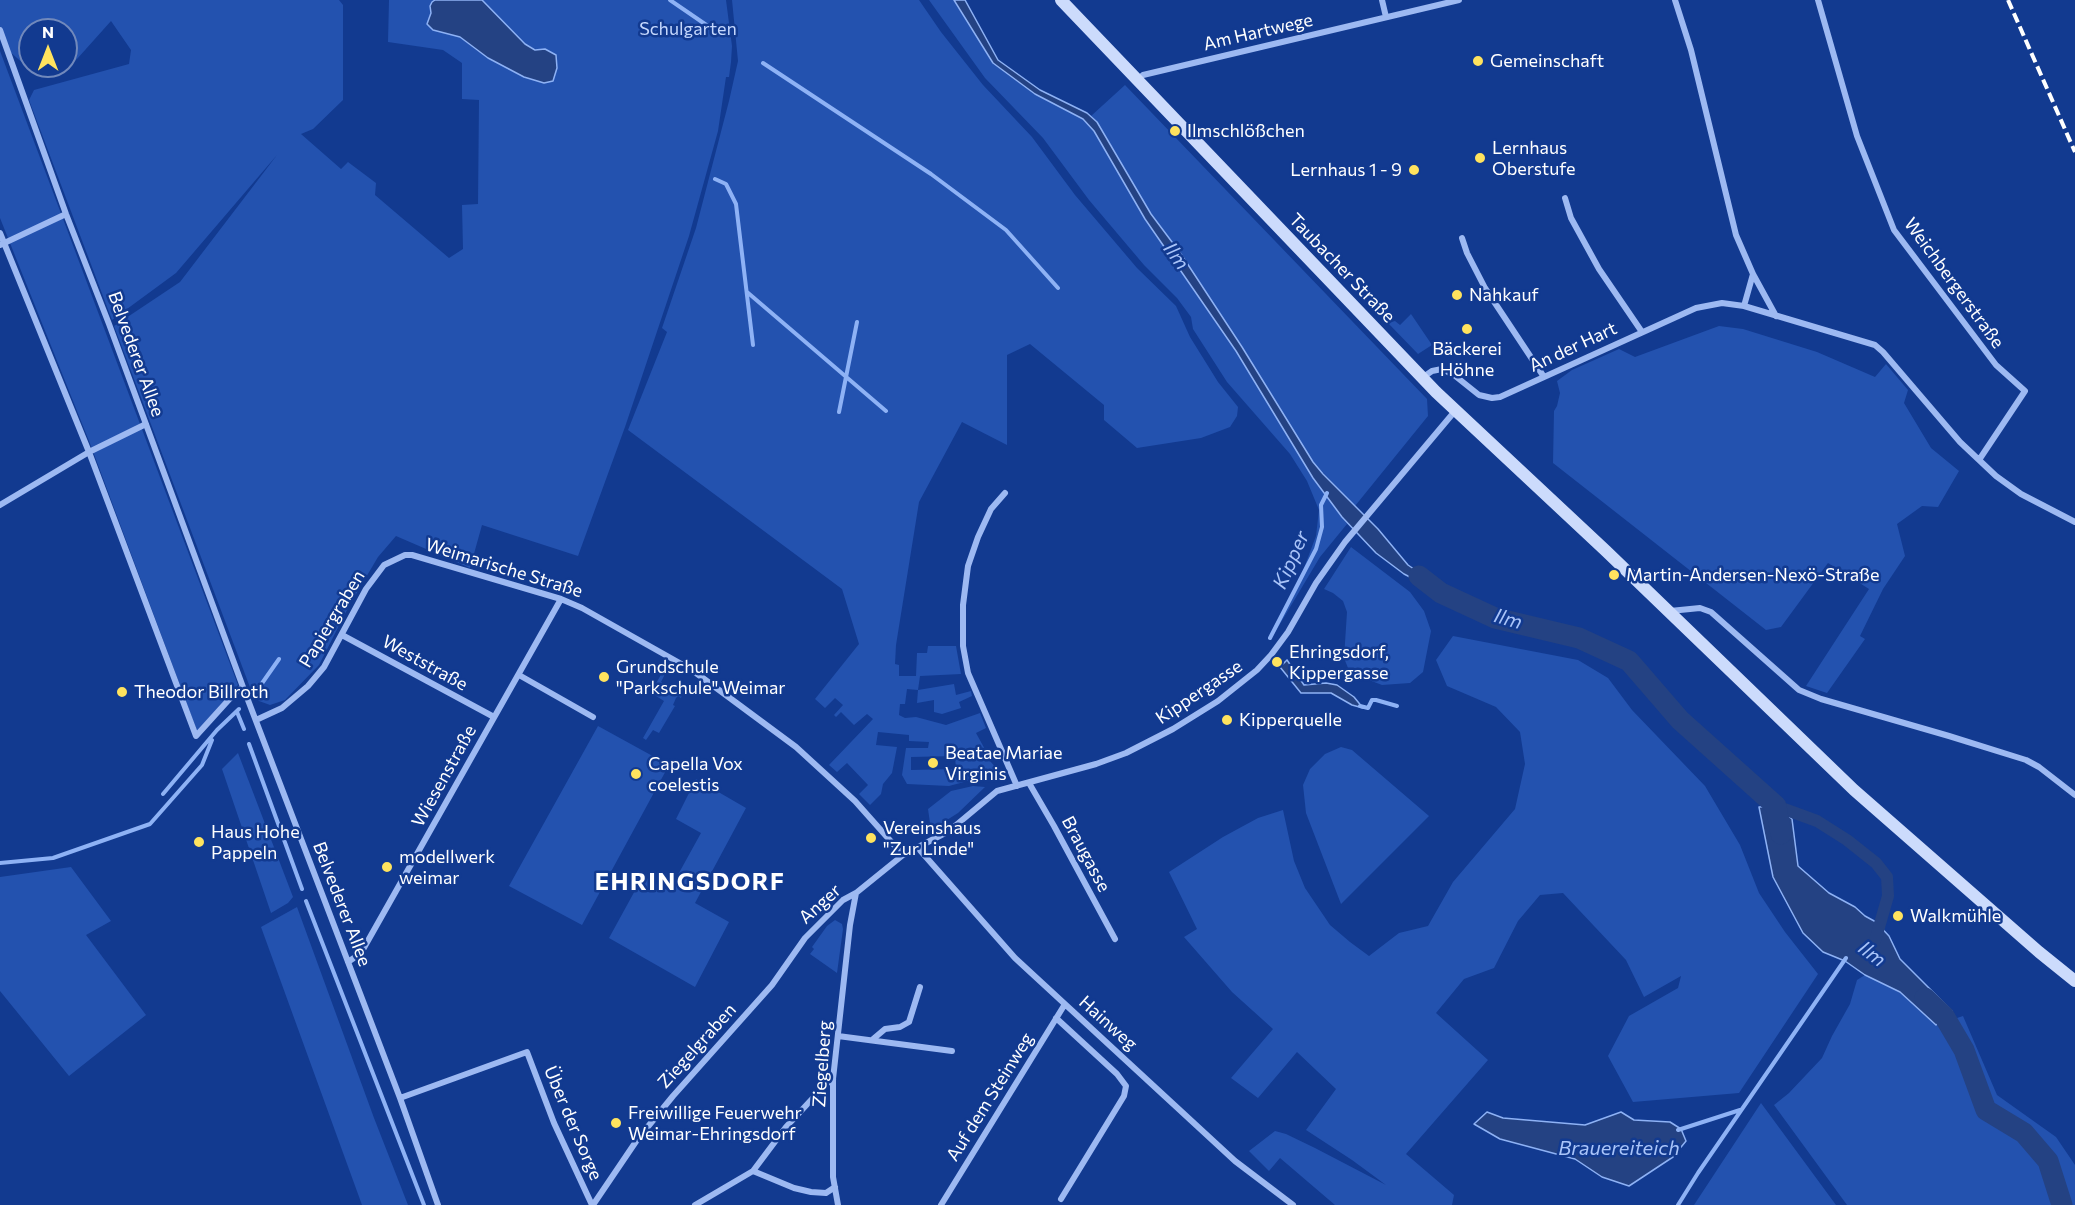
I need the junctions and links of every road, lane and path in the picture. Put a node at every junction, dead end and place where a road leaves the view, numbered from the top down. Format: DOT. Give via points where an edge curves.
graph roads {
  1 [pos="1060,0"];
  2 [pos="1382,0"];
  3 [pos="1459,0"];
  4 [pos="1675,0"];
  5 [pos="1818,0"];
  6 [pos="1386,17"];
  7 [pos="0,30"];
  8 [pos="1137,80"];
  9 [pos="1564,198"];
  10 [pos="66,214"];
  11 [pos="0,233"];
  12 [pos="1462,238"];
  13 [pos="2,244"];
  14 [pos="1753,274"];
  15 [pos="1744,306"];
  16 [pos="1776,316"];
  17 [pos="1642,332"];
  18 [pos="1422,378"];
  19 [pos="1544,378"];
  20 [pos="1456,410"];
  21 [pos="146,424"];
  22 [pos="89,452"];
  23 [pos="1979,460"];
  24 [pos="1005,493"];
  25 [pos="0,505"];
  26 [pos="2075,522"];
  27 [pos="405,555"];
  28 [pos="561,600"];
  29 [pos="1669,611"];
  30 [pos="342,635"];
  31 [pos="519,675"];
  32 [pos="243,687"];
  33 [pos="494,717"];
  34 [pos="593,717"];
  35 [pos="256,720"];
  36 [pos="1029,783"];
  37 [pos="1017,786"];
  38 [pos="2075,795"];
  39 [pos="918,848"];
  40 [pos="903,855"];
  41 [pos="856,893"];
  42 [pos="850,925"];
  43 [pos="805,939"];
  44 [pos="1115,939"];
  45 [pos="348,963"];
  46 [pos="2075,981"];
  47 [pos="920,987"];
  48 [pos="1065,1004"];
  49 [pos="1056,1018"];
  50 [pos="838,1036"];
  51 [pos="872,1040"];
  52 [pos="952,1051"];
  53 [pos="834,1080"];
  54 [pos="400,1098"];
  55 [pos="753,1171"];
  56 [pos="836,1187"];
  57 [pos="1061,1199"];
  58 [pos="438,1205"];
  59 [pos="592,1205"];
  60 [pos="696,1205"];
  61 [pos="838,1205"];
  62 [pos="941,1205"];
  63 [pos="1293,1205"];
  1 -- 8 [label="street, Taubacher Straße"];
  2 -- 6 [label="street"];
  3 -- 6 [label="street, Am Hartwege"];
  4 -- 14 [label="street" via="1736,235"];
  5 -- 23 [label="street, Weichbergerstraße" via="1857,136 1894,230 1996,366 2025,392"];
  6 -- 8 [label="street, Am Hartwege" via="1143,75"];
  7 -- 10 [label="street, Belvederer Allee"];
  8 -- 18 [label="street, Taubacher Straße"];
  9 -- 17 [label="street" via="1599,269"];
  10 -- 13 [label="street"];
  10 -- 21 [label="street, Belvederer Allee"];
  11 -- 13 [label="street"];
  12 -- 19 [label="street" via="1485,288"];
  13 -- 22 [label="street"];
  14 -- 15 [label="street"];
  14 -- 16 [label="street"];
  15 -- 16 [label="street, An der Hart"];
  15 -- 17 [label="street, An der Hart" via="1722,303 1696,308"];
  16 -- 23 [label="street, An der Hart" via="1875,345"];
  17 -- 19 [label="street, An der Hart"];
  18 -- 19 [label="street, An der Hart" via="1432,370 1442,369 1479,395 1492,398"];
  18 -- 20 [label="street, Taubacher Straße"];
  20 -- 29 [label="street, Taubacher Straße"];
  20 -- 36 [label="street, Kippergasse" via="1345,542 1288,632 1243,683 1173,729 1126,753"];
  21 -- 22 [label="street"];
  21 -- 32 [label="street, Belvederer Allee"];
  22 -- 25 [label="street"];
  22 -- 32 [label="street" via="196,736"];
  23 -- 26 [label="street, An der Hart" via="2021,494"];
  24 -- 37 [label="street" via="992,509 968,566 963,646 968,672"];
  27 -- 28 [label="street, Weimarische Straße"];
  27 -- 30 [label="street, Papiergraben" via="384,565 366,589"];
  28 -- 31 [label="street, Wiesenstraße"];
  28 -- 40 [label="street, Weimarische Straße" via="660,651 749,710 855,801"];
  29 -- 38 [label="street" via="1700,608 1710,612 1799,690 2026,760"];
  29 -- 46 [label="street, Taubacher Straße" via="1854,790"];
  30 -- 33 [label="street, Weststraße"];
  30 -- 35 [label="street, Papiergraben" via="308,686 282,708"];
  31 -- 33 [label="street, Wiesenstraße"];
  31 -- 34 [label="street"];
  32 -- 35 [label="street, Belvederer Allee"];
  33 -- 45 [label="street, Wiesenstraße" via="361,953"];
  35 -- 45 [label="street, Belvederer Allee"];
  36 -- 37 [label="street, Kippergasse"];
  36 -- 44 [label="street, Braugasse"];
  37 -- 39 [label="street, Anger" via="997,791 949,831"];
  39 -- 40 [label="street, Anger"];
  39 -- 48 [label="street, Hainweg" via="1015,958"];
  40 -- 41 [label="street, Anger"];
  41 -- 42 [label="street, Anger"];
  41 -- 43 [label="street, Anger" via="843,900"];
  42 -- 50 [label="street, Ziegelberg"];
  43 -- 59 [label="street, Ziegelgraben" via="772,985 672,1096"];
  45 -- 54 [label="street, Belvederer Allee"];
  47 -- 51 [label="street" via="909,1022 885,1029"];
  48 -- 49 [label="street, Auf dem Steinweg"];
  48 -- 63 [label="street, Hainweg" via="1235,1161"];
  49 -- 57 [label="street, Hainweg" via="1126,1086 1124,1096"];
  49 -- 62 [label="street, Auf dem Steinweg"];
  50 -- 51 [label="street"];
  50 -- 53 [label="street, Ziegelberg"];
  51 -- 52 [label="street"];
  53 -- 55 [label="street" via="805,1105"];
  53 -- 56 [label="street, Ziegelberg"];
  54 -- 58 [label="street, Belvederer Allee"];
  54 -- 59 [label="street, Über der Sorge" via="527,1052 554,1124"];
  55 -- 56 [label="street" via="811,1192 826,1193"];
  55 -- 60 [label="street"];
  56 -- 61 [label="street, Ziegelberg"];
}
